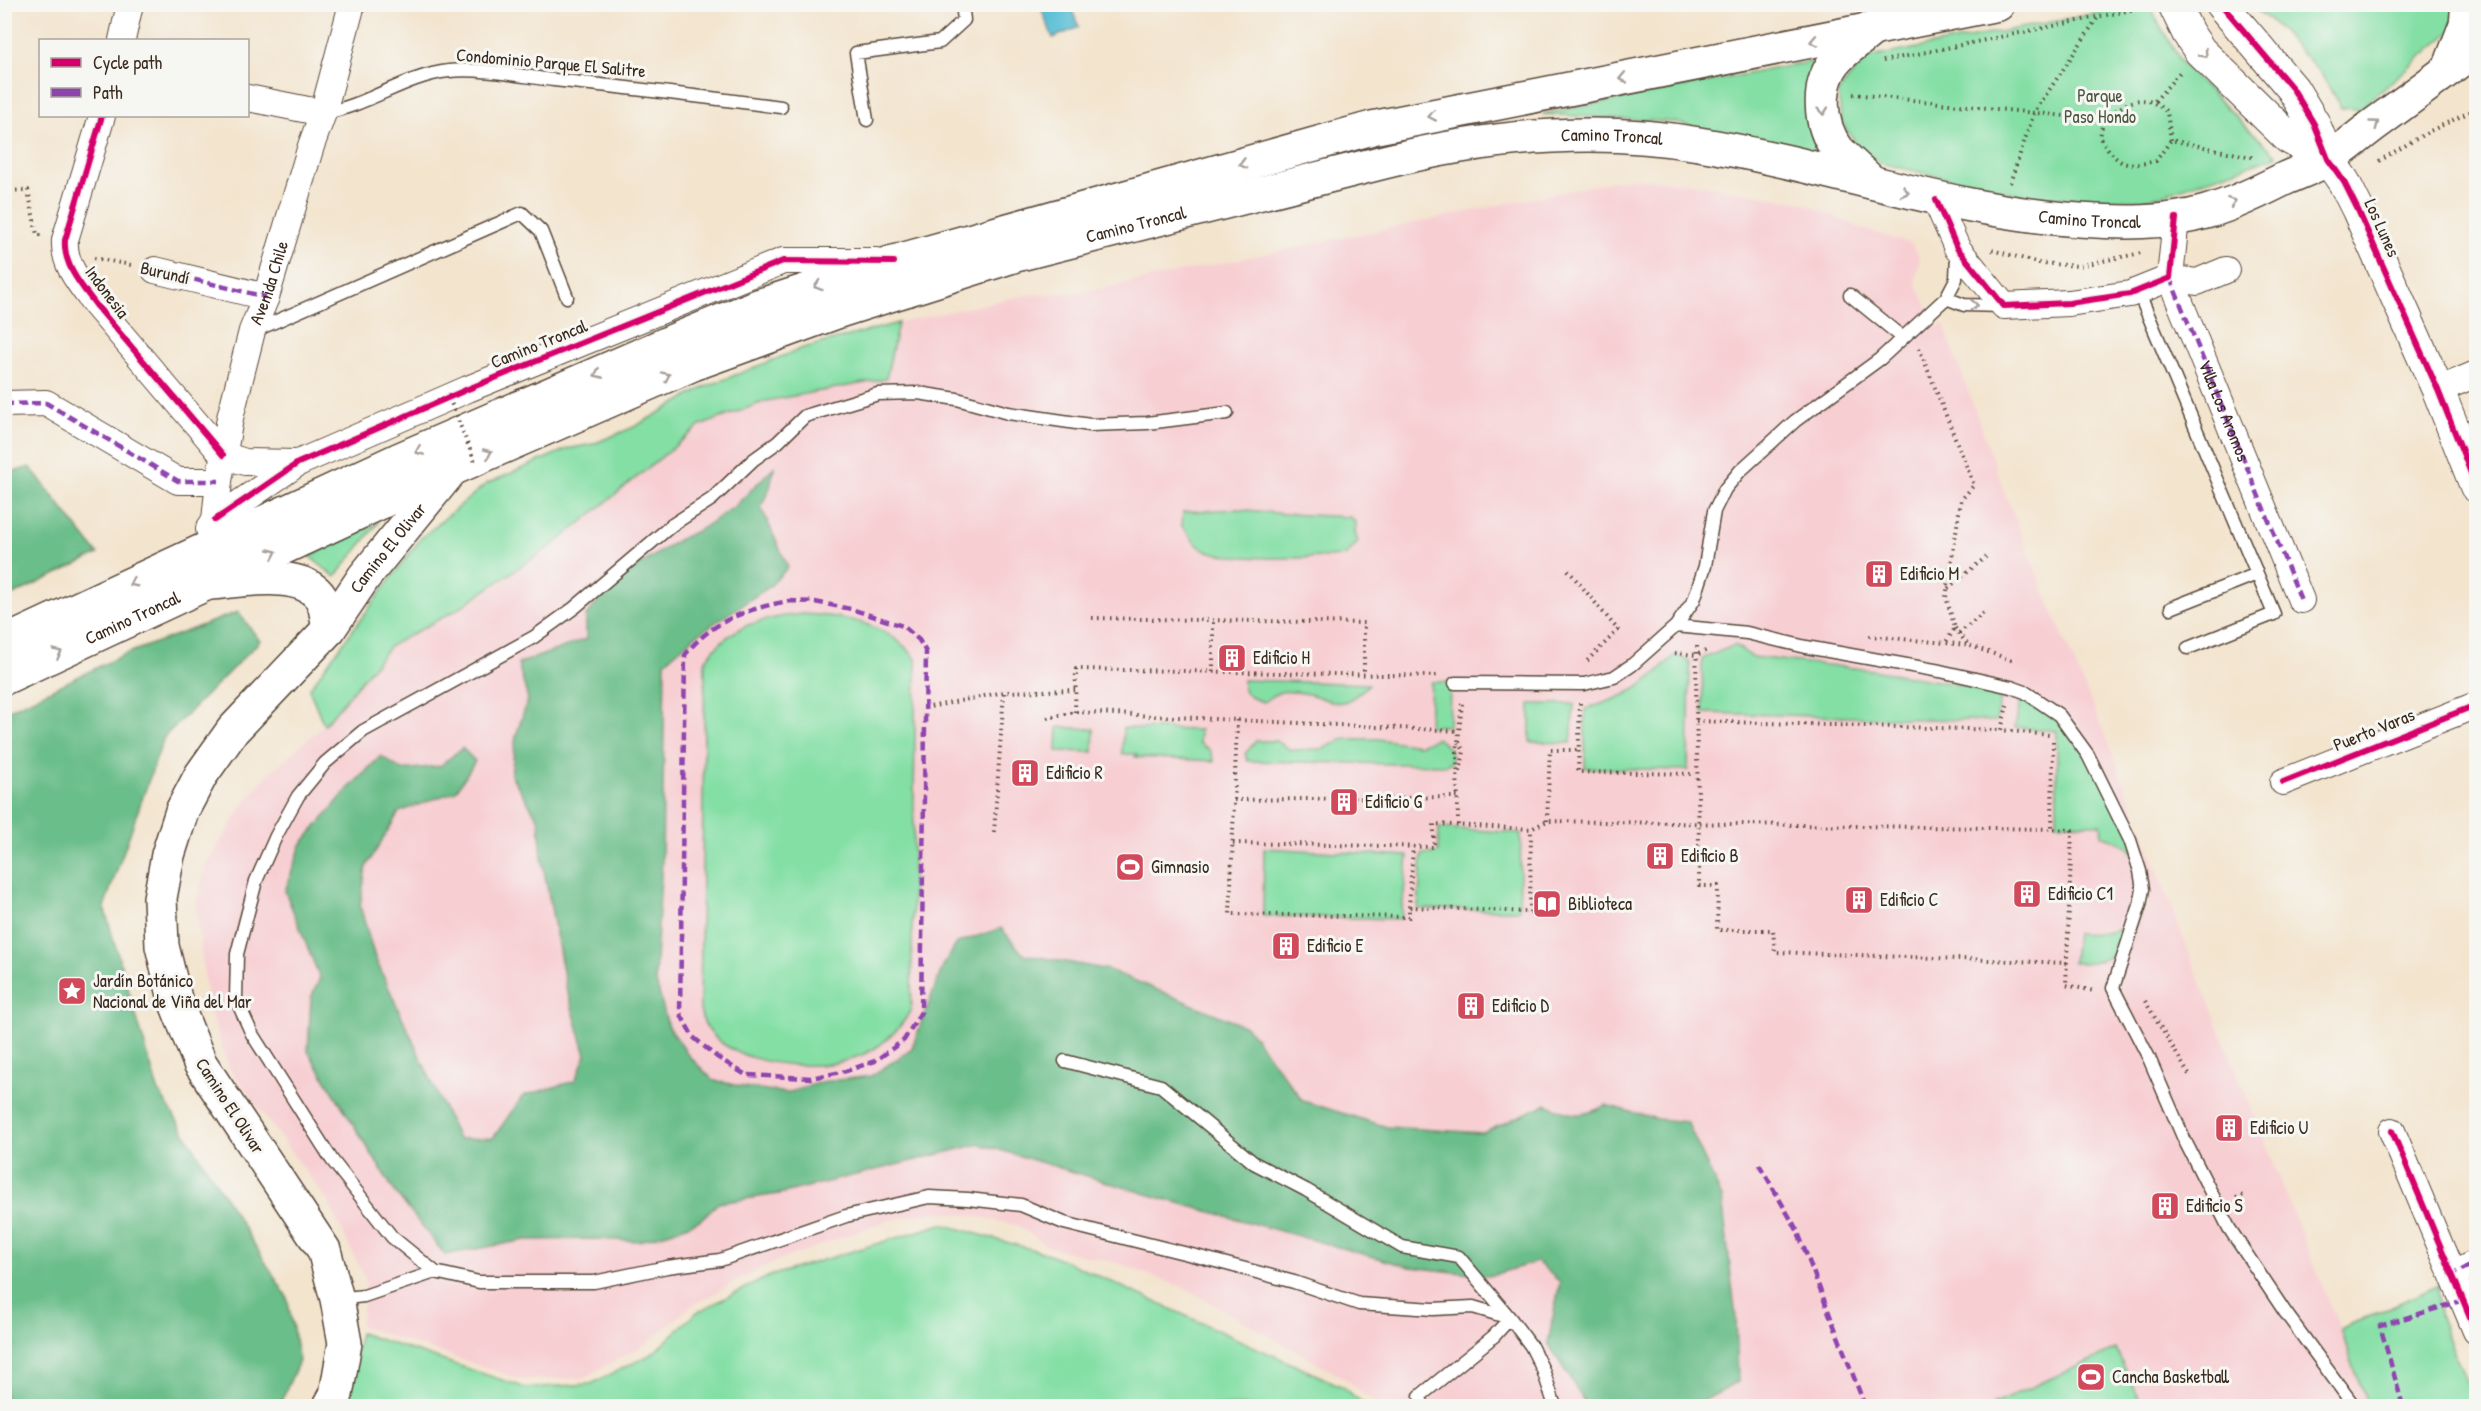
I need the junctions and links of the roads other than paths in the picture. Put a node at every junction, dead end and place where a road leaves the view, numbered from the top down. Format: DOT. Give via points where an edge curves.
graph roads {
  1 [pos="352,4"];
  2 [pos="962,4"];
  3 [pos="1998,4"];
  4 [pos="2174,4"];
  5 [pos="2221,4"];
  6 [pos="2468,4"];
  7 [pos="128,7"];
  8 [pos="1872,30"];
  9 [pos="122,39"];
  10 [pos="2476,48"];
  11 [pos="2448,70"];
  12 [pos="249,98"];
  13 [pos="781,107"];
  14 [pos="323,113"];
  15 [pos="102,117"];
  16 [pos="867,120"];
  17 [pos="2328,159"];
  18 [pos="1874,184"];
  19 [pos="1936,200"];
  20 [pos="2176,218"];
  21 [pos="1957,248"];
  22 [pos="894,262"];
  23 [pos="155,270"];
  24 [pos="2226,270"];
  25 [pos="2170,278"];
  26 [pos="2138,291"];
  27 [pos="1850,295"];
  28 [pos="266,297"];
  29 [pos="567,297"];
  30 [pos="1946,298"];
  31 [pos="2004,306"];
  32 [pos="252,331"];
  33 [pos="1903,338"];
  34 [pos="2476,374"];
  35 [pos="2438,390"];
  36 [pos="4,404"];
  37 [pos="1227,413"];
  38 [pos="223,455"];
  39 [pos="298,463"];
  40 [pos="464,465"];
  41 [pos="219,481"];
  42 [pos="2476,486"];
  43 [pos="215,520"];
  44 [pos="186,558"];
  45 [pos="2257,574"];
  46 [pos="210,583"];
  47 [pos="2301,600"];
  48 [pos="2171,608"];
  49 [pos="1676,626"];
  50 [pos="329,629"];
  51 [pos="4,643"];
  52 [pos="2188,648"];
  53 [pos="4,678"];
  54 [pos="1455,683"];
  55 [pos="2476,705"];
  56 [pos="2283,783"];
  57 [pos="1065,1061"];
  58 [pos="2392,1131"];
  59 [pos="2476,1263"];
  60 [pos="435,1272"];
  61 [pos="2453,1274"];
  62 [pos="337,1299"];
  63 [pos="1510,1318"];
  64 [pos="2476,1331"];
  65 [pos="330,1407"];
  66 [pos="1423,1407"];
  67 [pos="1555,1407"];
  68 [pos="2354,1407"];
  1 -- 14 [label="street, Avenida Chile"];
  2 -- 16 [label="lane" via="964,20 940,42 856,53"];
  3 -- 8 [label="main road, Camino Troncal"];
  4 -- 17 [label="street, Los Lunes, one-way" via="2200,51 2289,138"];
  5 -- 17 [label="street, Los Lunes" via="2293,90 2314,124"];
  6 -- 11 [label="main road" via="2466,24"];
  7 -- 9 [label="street"];
  8 -- 18 [label="main road, one-way" via="1837,59 1828,73 1822,107 1831,140"];
  8 -- 22 [label="main road, Camino Troncal, one-way" via="1372,128"];
  10 -- 11 [label="main road, Camino Troncal"];
  17 -- 11 [label="main road, Camino Troncal, one-way"];
  12 -- 14 [label="street"];
  13 -- 14 [label="lane, Condominio Parque El Salitre" via="464,70 425,75 367,101"];
  14 -- 28 [label="street, Avenida Chile"];
  15 -- 38 [label="street, Indonesia" via="64,246 76,279"];
  20 -- 17 [label="main road, Camino Troncal, one-way" via="2244,198"];
  17 -- 35 [label="street, Los Lunes" via="2358,210"];
  18 -- 19 [label="main road, Camino Troncal, one-way"];
  40 -- 18 [label="main road, Camino Troncal, one-way" via="693,364 842,310 1016,255 1437,148 1545,135 1650,137 1749,154"];
  19 -- 20 [label="main road, Camino Troncal" via="2058,219 2119,223"];
  19 -- 21 [label="street"];
  20 -- 25 [label="street"];
  21 -- 30 [label="lane" via="1956,279"];
  21 -- 31 [label="street"];
  22 -- 39 [label="street, Camino Troncal" via="783,261"];
  22 -- 44 [label="main road, Camino Troncal, one-way" via="758,306 398,460"];
  23 -- 28 [label="street, Burundí"];
  24 -- 25 [label="street" via="2198,282"];
  25 -- 26 [label="street"];
  25 -- 47 [label="street, Villa Los Aromos"];
  26 -- 31 [label="street" via="2069,303"];
  26 -- 45 [label="lane"];
  27 -- 33 [label="lane"];
  28 -- 32 [label="street, Avenida Chile"];
  29 -- 32 [label="lane" via="541,231 522,213"];
  30 -- 31 [label="lane, one-way" via="1964,305"];
  30 -- 33 [label="lane"];
  32 -- 38 [label="street, Avenida Chile"];
  33 -- 49 [label="lane" via="1796,421 1725,489 1714,511 1705,566 1694,600"];
  34 -- 35 [label="street"];
  35 -- 42 [label="street, Los Lunes"];
  36 -- 41 [label="street" via="46,403 178,481"];
  37 -- 60 [label="lane" via="1090,425 1008,413 918,393 878,394 805,416 712,499 672,525 542,632 363,731 325,763 298,796 256,881 237,954 236,999 252,1034 332,1160 392,1236"];
  38 -- 39 [label="street, Camino Troncal" via="245,462"];
  38 -- 41 [label="street, Avenida Chile"];
  39 -- 43 [label="street, Camino Troncal"];
  46 -- 40 [label="main road, Camino Troncal, one-way"];
  40 -- 50 [label="main road, Camino El Olivar" via="364,577"];
  41 -- 43 [label="street, Avenida Chile"];
  43 -- 44 [label="street"];
  44 -- 51 [label="main road, Camino Troncal, one-way"];
  45 -- 48 [label="lane"];
  45 -- 52 [label="lane" via="2274,614"];
  46 -- 50 [label="main road" via="288,578 305,584 321,598"];
  53 -- 46 [label="main road, Camino Troncal, one-way"];
  49 -- 54 [label="lane" via="1614,677 1584,684"];
  49 -- 68 [label="lane" via="1747,633 2011,687 2059,716 2088,755 2130,840 2143,889 2113,988 2229,1228"];
  50 -- 62 [label="main road, Camino El Olivar" via="232,730 201,775 182,811 160,898 162,946 176,1003 200,1063 324,1250"];
  55 -- 56 [label="street, Puerto Varas"];
  57 -- 63 [label="lane" via="1161,1086 1254,1163 1402,1247 1459,1257"];
  58 -- 61 [label="street"];
  59 -- 61 [label="street"];
  60 -- 62 [label="lane" via="364,1296"];
  60 -- 63 [label="lane" via="479,1282 594,1282 720,1260 846,1216 929,1197 1021,1205 1064,1223 1294,1282 1359,1304 1433,1309 1473,1307"];
  61 -- 64 [label="street"];
  62 -- 65 [label="main road, Camino El Olivar" via="345,1343 336,1395"];
  63 -- 66 [label="lane" via="1494,1336 1420,1396"];
  63 -- 67 [label="lane" via="1531,1346"];
}
